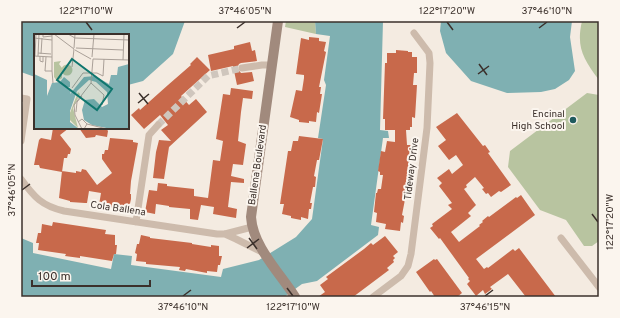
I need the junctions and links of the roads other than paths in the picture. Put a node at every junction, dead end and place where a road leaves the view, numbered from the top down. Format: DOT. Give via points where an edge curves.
graph roads {
  1 [pos="278,21"];
  2 [pos="414,32"];
  3 [pos="272,65"];
  4 [pos="242,68"];
  5 [pos="21,98"];
  6 [pos="158,125"];
  7 [pos="21,141"];
  8 [pos="21,178"];
  9 [pos="136,222"];
  10 [pos="252,227"];
  11 [pos="225,234"];
  12 [pos="561,238"];
  13 [pos="266,254"];
  14 [pos="599,288"];
  15 [pos="296,297"];
  16 [pos="373,297"];
  1 -- 3 [label="street, Ballena Boulevard"];
  2 -- 16 [label="street, Tideway Drive" via="429,53 430,63 427,128 411,254 408,266 401,276"];
  3 -- 4 [label="street"];
  3 -- 10 [label="street, Ballena Boulevard"];
  5 -- 7 [label="street" via="26,99"];
  6 -- 9 [label="street" via="149,135"];
  8 -- 9 [label="street, Cola Ballena" via="37,199 52,208"];
  9 -- 11 [label="street, Cola Ballena"];
  10 -- 11 [label="street, Cola Ballena"];
  10 -- 13 [label="street, Ballena Boulevard"];
  11 -- 13 [label="street, Cola Ballena"];
  12 -- 14 [label="street"];
  13 -- 15 [label="street, Ballena Boulevard"];
}
